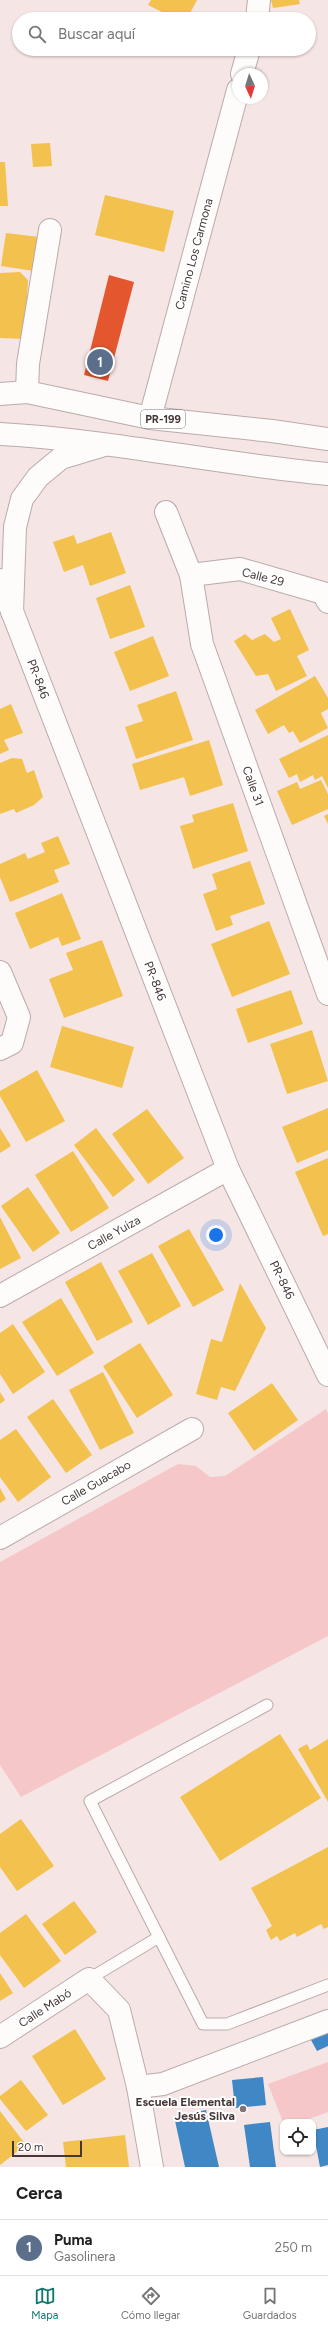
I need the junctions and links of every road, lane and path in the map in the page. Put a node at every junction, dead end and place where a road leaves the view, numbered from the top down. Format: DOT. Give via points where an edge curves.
graph roads {
  1 [pos="259,0"];
  2 [pos="258,12"];
  3 [pos="247,56"];
  4 [pos="244,68"];
  5 [pos="234,104"];
  6 [pos="50,230"];
  7 [pos="0,383"];
  8 [pos="27,392"];
  9 [pos="0,394"];
  10 [pos="150,418"];
  11 [pos="0,434"];
  12 [pos="328,439"];
  13 [pos="108,444"];
  14 [pos="328,474"];
  15 [pos="166,512"];
  16 [pos="191,575"];
  17 [pos="0,580"];
  18 [pos="0,588"];
  19 [pos="328,602"];
  20 [pos="12,612"];
  21 [pos="0,972"];
  22 [pos="328,994"];
  23 [pos="0,1050"];
  24 [pos="228,1169"];
  25 [pos="0,1296"];
  26 [pos="328,1375"];
  27 [pos="192,1429"];
  28 [pos="0,1538"];
  29 [pos="267,1705"];
  30 [pos="159,1937"];
  31 [pos="90,1979"];
  32 [pos="328,1985"];
  33 [pos="328,2021"];
  34 [pos="0,2038"];
  35 [pos="138,2087"];
  36 [pos="152,2167"];
  1 -- 2 [label="street"];
  3 -- 4 [label="street"];
  5 -- 10 [label="street, Camino Los Carmona"];
  6 -- 8 [label="street" via="28,364"];
  7 -- 8 [label="street"];
  8 -- 9 [label="street, PR-199"];
  8 -- 10 [label="street, PR-199"];
  10 -- 12 [label="street, PR-199"];
  11 -- 13 [label="street"];
  13 -- 14 [label="street"];
  13 -- 20 [label="street" via="61,458 38,477 22,499 15,527"];
  15 -- 16 [label="street, Calle 31"];
  16 -- 19 [label="street, Calle 29" via="240,569 323,593"];
  16 -- 22 [label="street, Calle 31" via="202,644"];
  17 -- 20 [label="street, PR-846 / PR-846"];
  18 -- 20 [label="street"];
  20 -- 24 [label="street, PR-846 / PR-846"];
  21 -- 23 [label="street" via="18,1017 12,1043"];
  24 -- 25 [label="street, Calle Yuiza"];
  24 -- 26 [label="street, PR-846 / PR-846"];
  27 -- 28 [label="street, Calle Guacabo"];
  29 -- 30 [label="lane" via="90,1801"];
  30 -- 31 [label="lane"];
  30 -- 32 [label="lane" via="203,2024 227,2024"];
  31 -- 34 [label="street, Calle Mabó"];
  31 -- 35 [label="street" via="119,2010"];
  33 -- 35 [label="street" via="163,2084"];
  35 -- 36 [label="street"];
}
